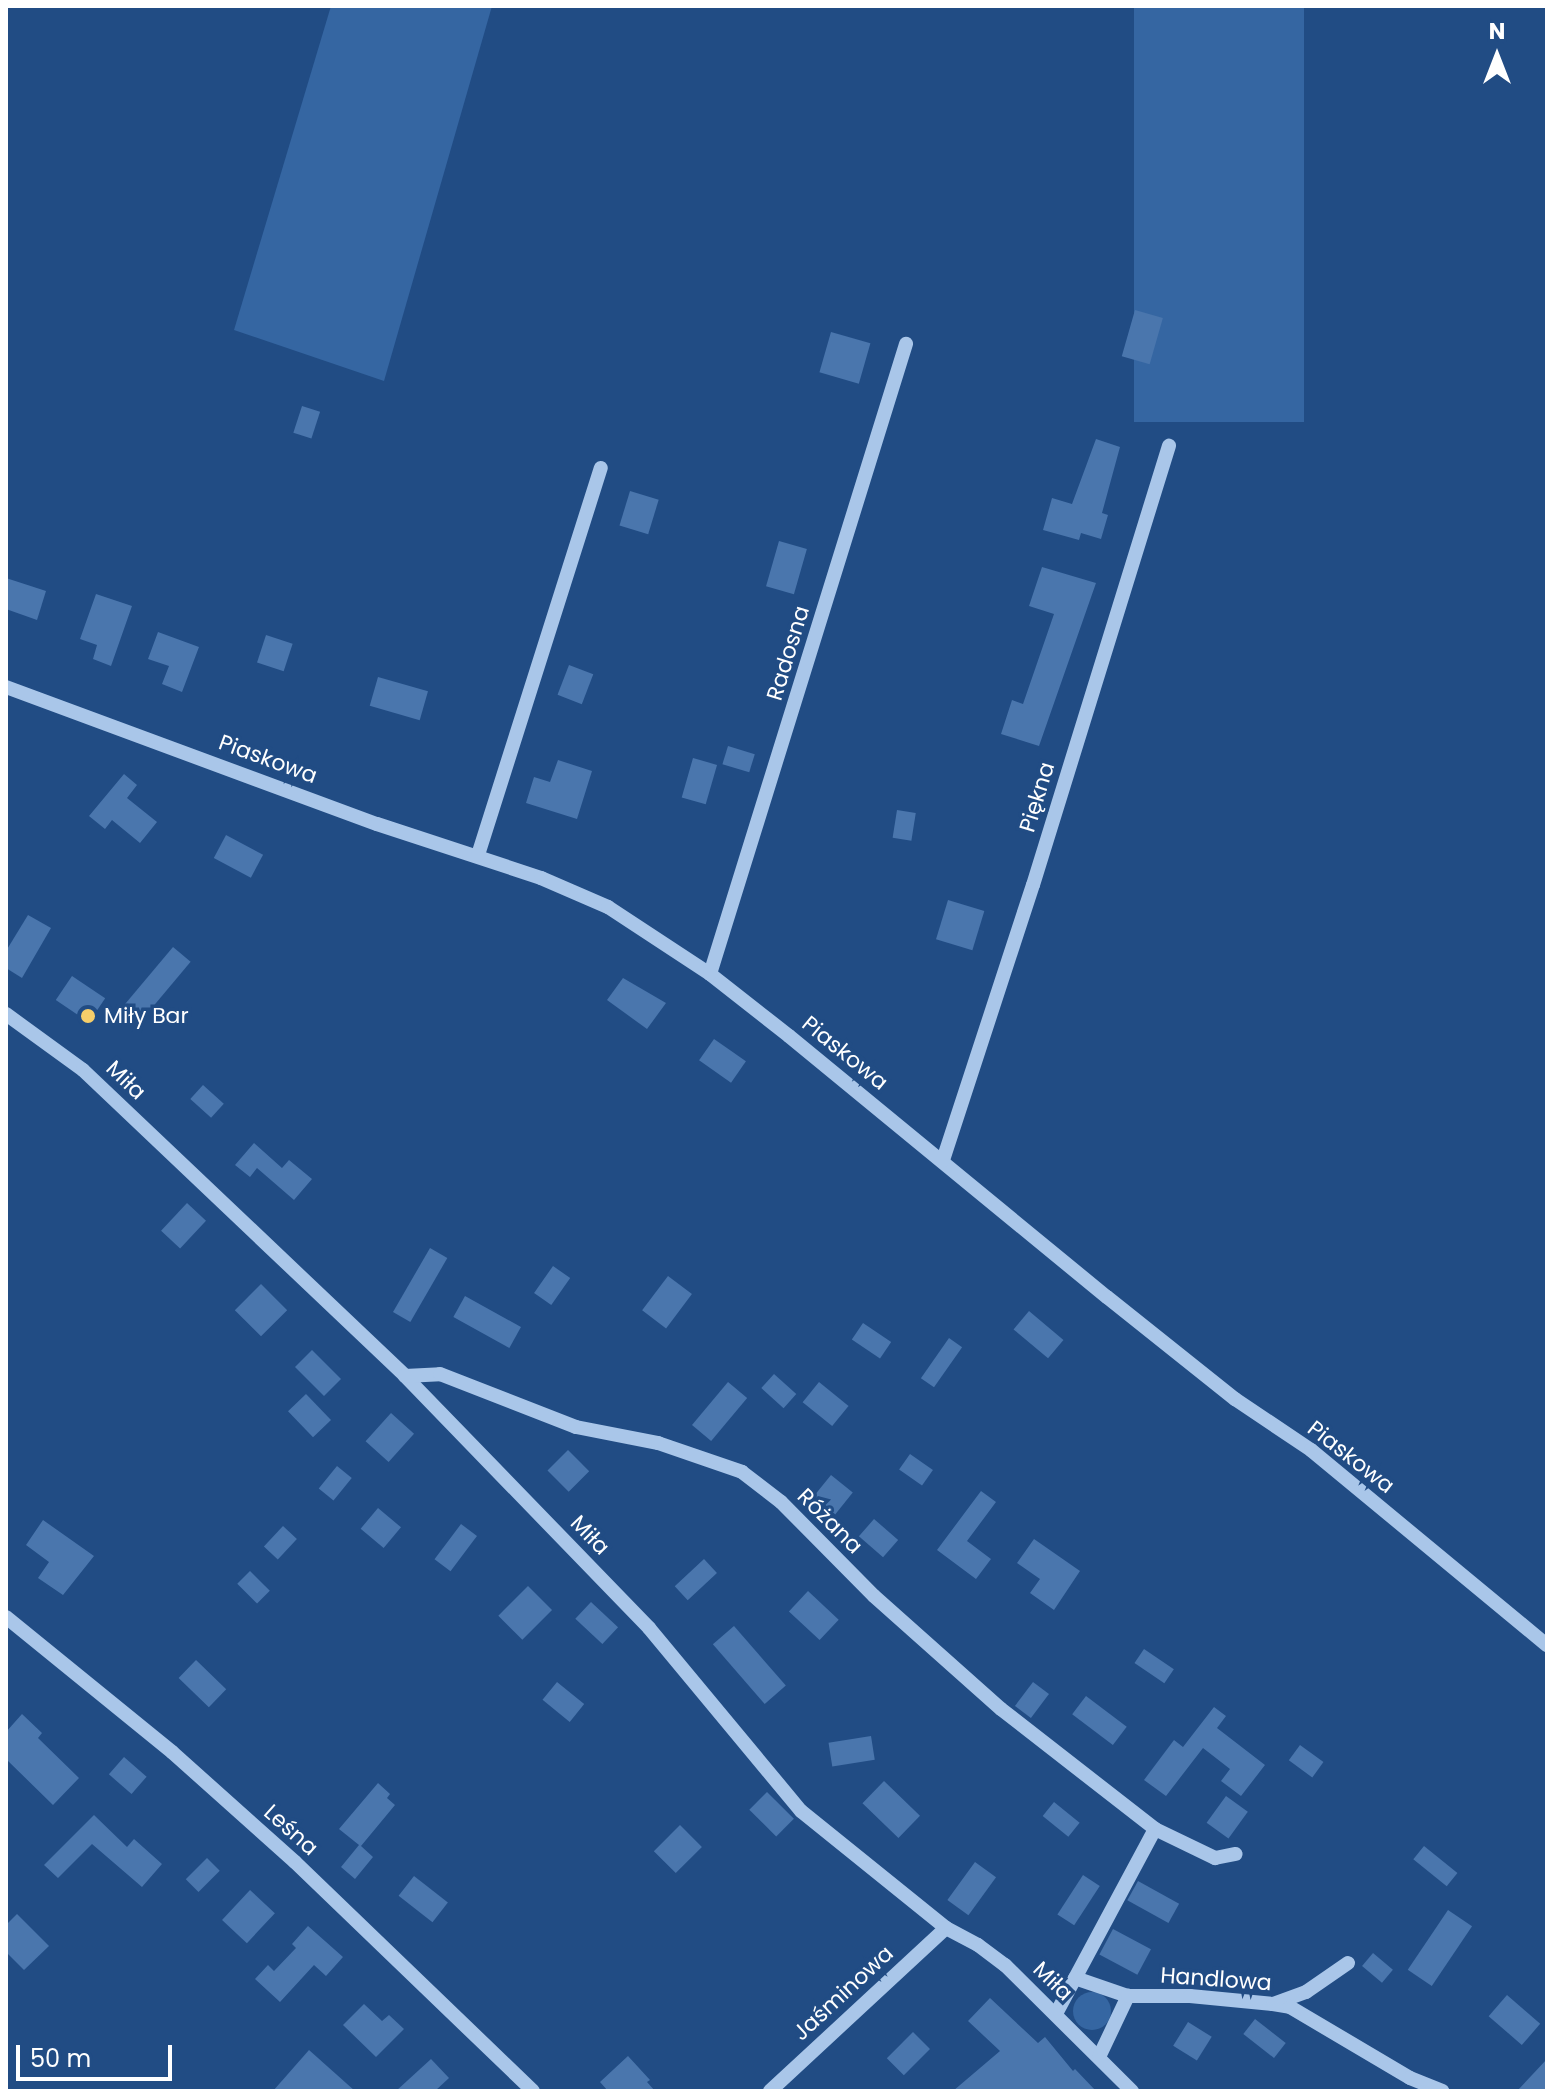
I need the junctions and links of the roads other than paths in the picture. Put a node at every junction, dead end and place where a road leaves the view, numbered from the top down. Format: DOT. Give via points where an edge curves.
graph roads {
  1 [pos="906,344"];
  2 [pos="1169,446"];
  3 [pos="601,468"];
  4 [pos="6,687"];
  5 [pos="478,855"];
  6 [pos="710,974"];
  7 [pos="6,1014"];
  8 [pos="943,1160"];
  9 [pos="405,1376"];
  10 [pos="6,1617"];
  11 [pos="1547,1645"];
  12 [pos="1155,1829"];
  13 [pos="1236,1854"];
  14 [pos="946,1928"];
  15 [pos="1348,1963"];
  16 [pos="1075,1978"];
  17 [pos="1128,1996"];
  18 [pos="1273,2004"];
  19 [pos="1056,2014"];
  20 [pos="1099,2057"];
  21 [pos="533,2091"];
  22 [pos="770,2091"];
  23 [pos="1132,2091"];
  24 [pos="1443,2091"];
  1 -- 6 [label="street, Radosna"];
  2 -- 8 [label="street, Piękna"];
  3 -- 5 [label="street"];
  4 -- 5 [label="street, Piaskowa" via="377,824"];
  5 -- 6 [label="street, Piaskowa" via="608,907"];
  6 -- 8 [label="street, Piaskowa"];
  7 -- 9 [label="street, Miła" via="83,1070"];
  8 -- 11 [label="street, Piaskowa" via="1235,1399 1311,1450"];
  9 -- 12 [label="street, Różana" via="440,1374 576,1427 658,1443 742,1472 781,1502 874,1596 1001,1709"];
  9 -- 14 [label="street, Miła" via="649,1628 801,1811"];
  10 -- 21 [label="street, Leśna" via="160,1742 295,1862"];
  12 -- 13 [label="street, Różana" via="1215,1858"];
  12 -- 16 [label="street"];
  14 -- 19 [label="street, Miła" via="1005,1965"];
  14 -- 22 [label="street, Jaśminowa"];
  15 -- 18 [label="street" via="1306,1992"];
  16 -- 17 [label="street, Miła"];
  16 -- 19 [label="street"];
  17 -- 18 [label="street, Handlowa"];
  17 -- 20 [label="street, Handlowa"];
  18 -- 24 [label="street, Handlowa" via="1290,2007 1410,2078"];
  19 -- 20 [label="street, Miła"];
  20 -- 23 [label="street, Miła"];
}
